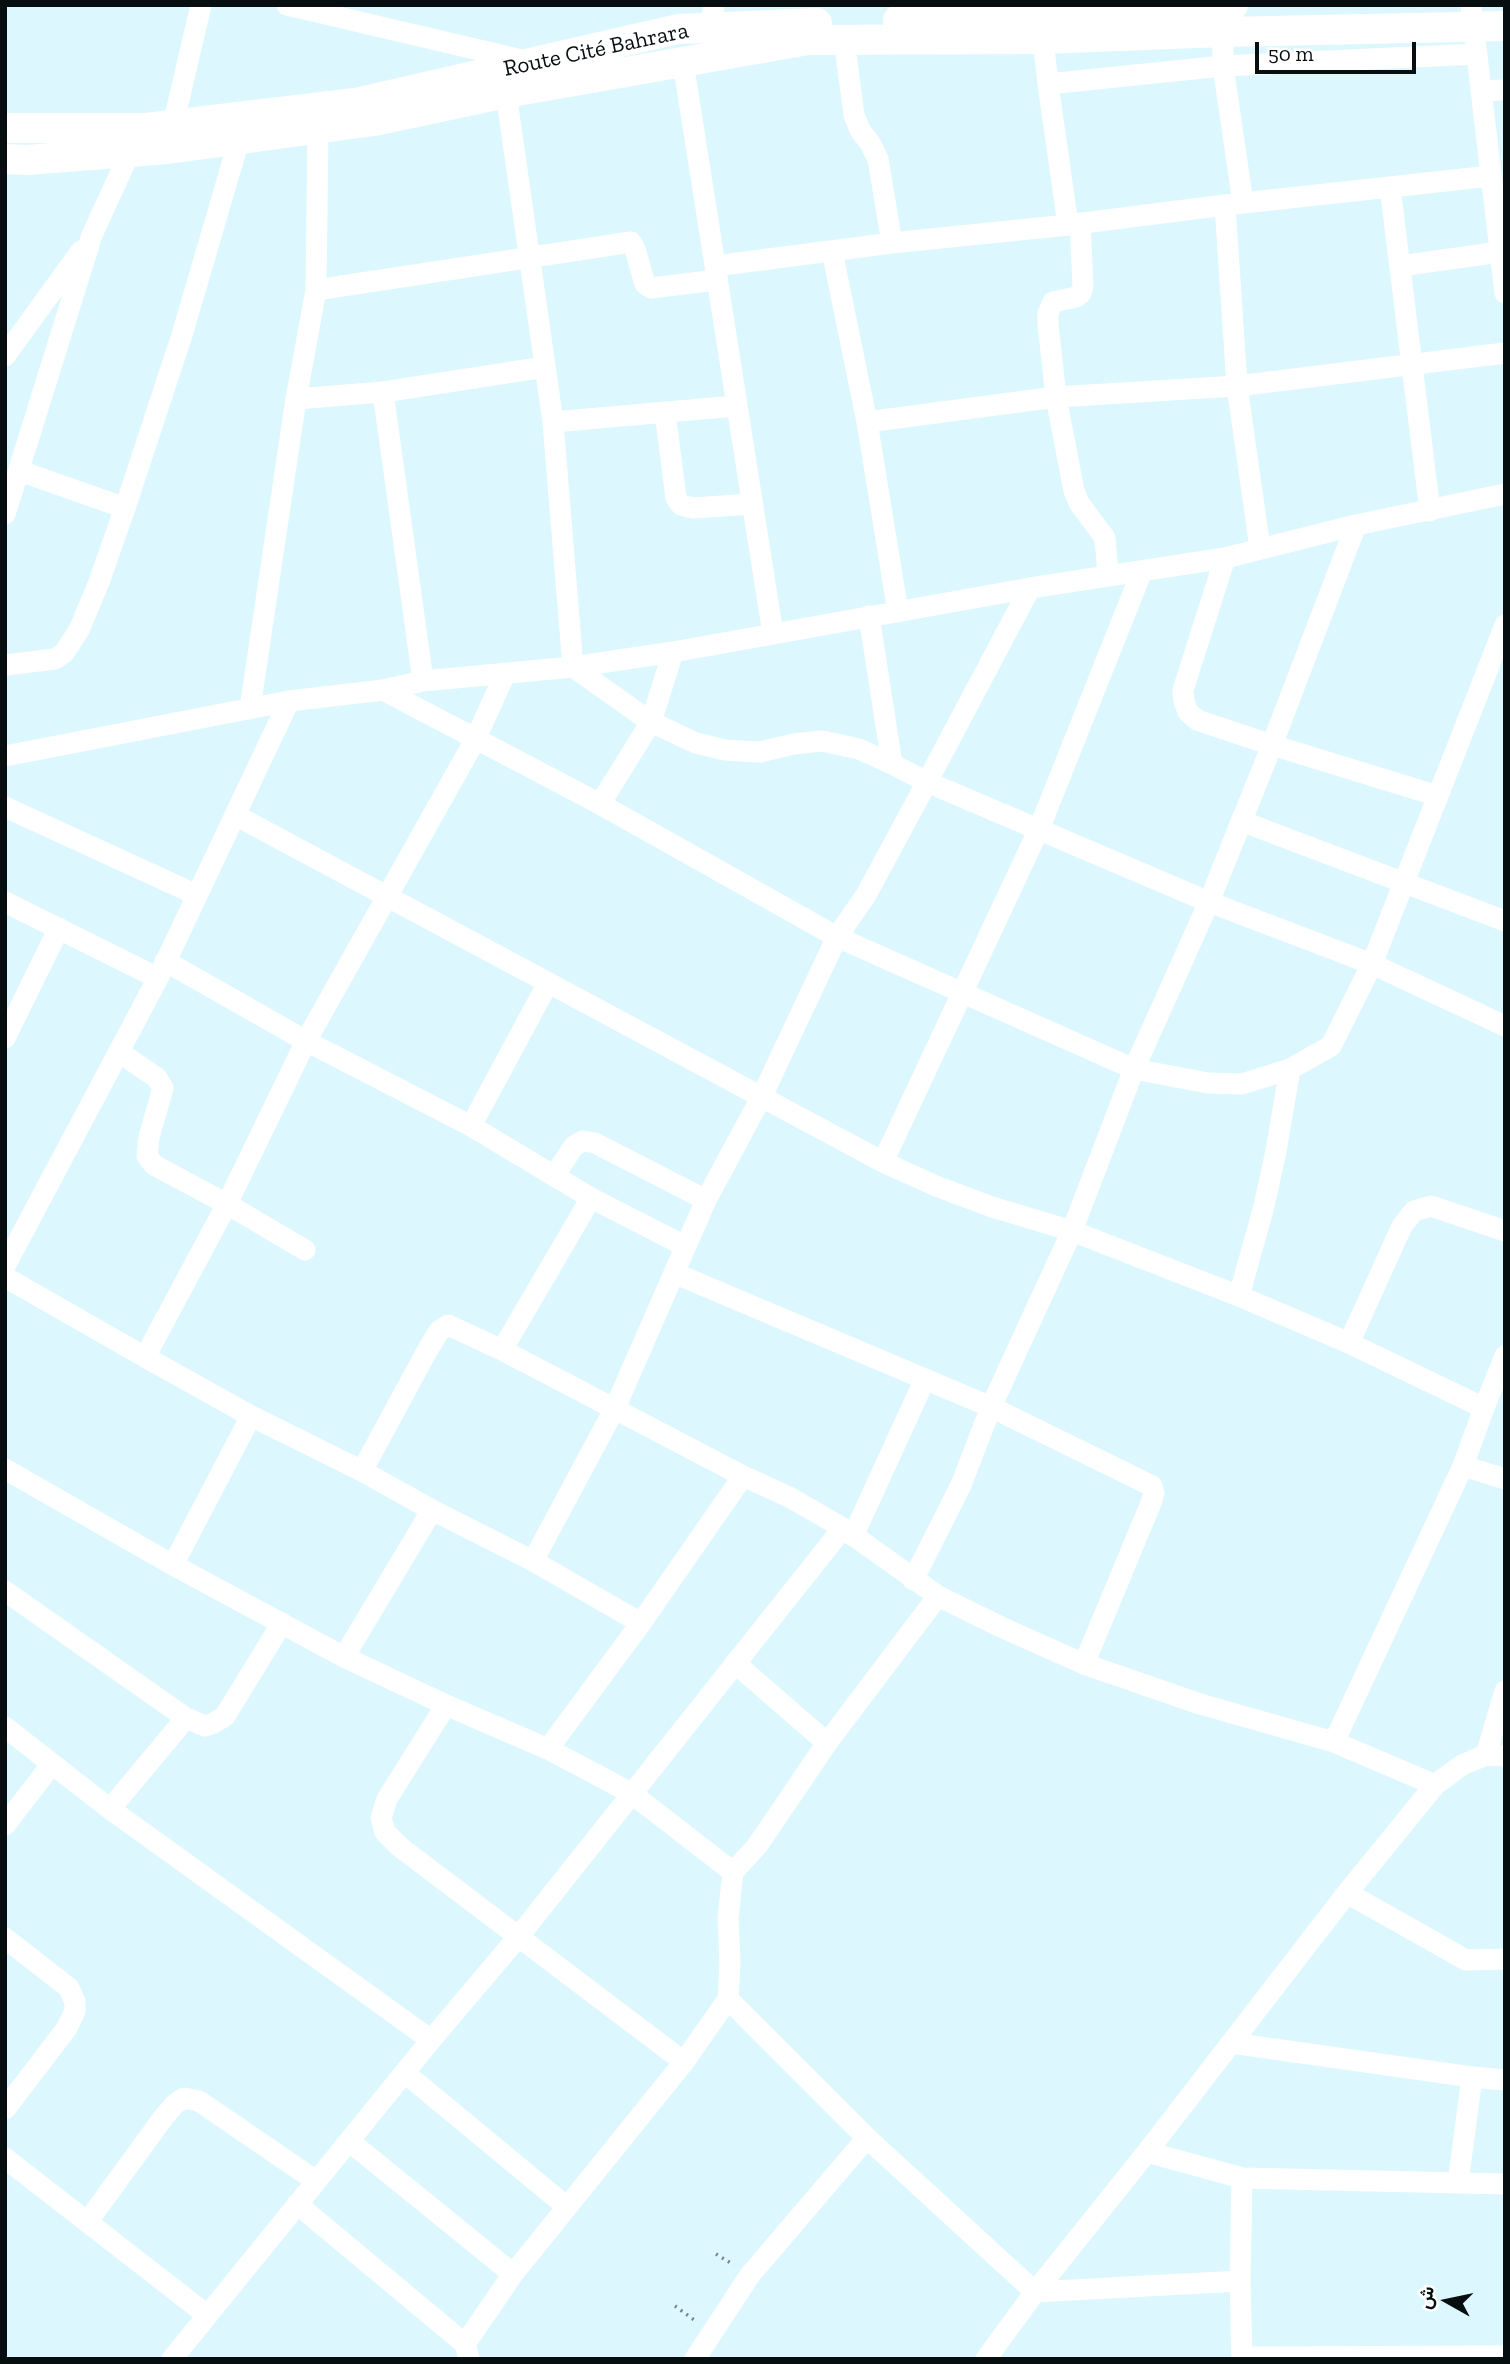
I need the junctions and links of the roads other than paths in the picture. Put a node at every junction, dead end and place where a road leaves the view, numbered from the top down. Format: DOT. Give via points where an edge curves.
graph roads {
  1 [pos="201,5"];
  2 [pos="287,5"];
  3 [pos="712,16"];
  4 [pos="1228,18"];
  5 [pos="1039,20"];
  6 [pos="1505,26"];
  7 [pos="1474,29"];
  8 [pos="844,39"];
  9 [pos="712,57"];
  10 [pos="683,62"];
  11 [pos="535,63"];
  12 [pos="1223,66"];
  13 [pos="1048,84"];
  14 [pos="1505,90"];
  15 [pos="1481,91"];
  16 [pos="506,93"];
  17 [pos="173,125"];
  18 [pos="5,128"];
  19 [pos="318,129"];
  20 [pos="130,140"];
  21 [pos="239,140"];
  22 [pos="5,159"];
  23 [pos="1491,176"];
  24 [pos="1390,187"];
  25 [pos="1234,204"];
  26 [pos="1074,224"];
  27 [pos="92,235"];
  28 [pos="892,243"];
  29 [pos="832,251"];
  30 [pos="1500,252"];
  31 [pos="528,256"];
  32 [pos="1400,266"];
  33 [pos="716,273"];
  34 [pos="316,290"];
  35 [pos="1505,293"];
  36 [pos="1505,353"];
  37 [pos="5,356"];
  38 [pos="1412,363"];
  39 [pos="545,367"];
  40 [pos="1237,386"];
  41 [pos="383,392"];
  42 [pos="1056,397"];
  43 [pos="296,399"];
  44 [pos="736,405"];
  45 [pos="665,412"];
  46 [pos="553,422"];
  47 [pos="867,422"];
  48 [pos="20,471"];
  49 [pos="1505,494"];
  50 [pos="752,504"];
  51 [pos="125,508"];
  52 [pos="1430,511"];
  53 [pos="5,514"];
  54 [pos="1356,525"];
  55 [pos="1260,548"];
  56 [pos="1225,558"];
  57 [pos="1142,571"];
  58 [pos="1108,575"];
  59 [pos="1030,587"];
  60 [pos="898,612"];
  61 [pos="869,617"];
  62 [pos="1505,625"];
  63 [pos="774,634"];
  64 [pos="673,652"];
  65 [pos="5,665"];
  66 [pos="573,667"];
  67 [pos="505,674"];
  68 [pos="422,681"];
  69 [pos="383,690"];
  70 [pos="289,701"];
  71 [pos="250,708"];
  72 [pos="651,722"];
  73 [pos="475,740"];
  74 [pos="1272,745"];
  75 [pos="5,756"];
  76 [pos="892,764"];
  77 [pos="927,782"];
  78 [pos="1438,796"];
  79 [pos="600,804"];
  80 [pos="5,807"];
  81 [pos="235,814"];
  82 [pos="1241,821"];
  83 [pos="1039,829"];
  84 [pos="1405,884"];
  85 [pos="197,895"];
  86 [pos="388,895"];
  87 [pos="5,902"];
  88 [pos="1209,902"];
  89 [pos="1505,920"];
  90 [pos="59,928"];
  91 [pos="837,937"];
  92 [pos="1373,964"];
  93 [pos="161,970"];
  94 [pos="548,983"];
  95 [pos="961,993"];
  96 [pos="1505,1026"];
  97 [pos="5,1038"];
  98 [pos="306,1041"];
  99 [pos="119,1052"];
  100 [pos="1134,1069"];
  101 [pos="1290,1069"];
  102 [pos="762,1096"];
  103 [pos="471,1126"];
  104 [pos="883,1162"];
  105 [pos="554,1176"];
  106 [pos="591,1198"];
  107 [pos="706,1200"];
  108 [pos="227,1204"];
  109 [pos="1072,1231"];
  110 [pos="1505,1231"];
  111 [pos="685,1245"];
  112 [pos="305,1250"];
  113 [pos="5,1266"];
  114 [pos="674,1273"];
  115 [pos="5,1278"];
  116 [pos="1239,1296"];
  117 [pos="1349,1343"];
  118 [pos="502,1350"];
  119 [pos="1505,1356"];
  120 [pos="145,1357"];
  121 [pos="925,1379"];
  122 [pos="991,1407"];
  123 [pos="615,1408"];
  124 [pos="1484,1408"];
  125 [pos="251,1416"];
  126 [pos="1463,1466"];
  127 [pos="5,1469"];
  128 [pos="362,1471"];
  129 [pos="744,1476"];
  130 [pos="1505,1479"];
  131 [pos="432,1510"];
  132 [pos="848,1532"];
  133 [pos="533,1561"];
  134 [pos="173,1565"];
  135 [pos="913,1580"];
  136 [pos="5,1591"];
  137 [pos="938,1597"];
  138 [pos="282,1623"];
  139 [pos="641,1623"];
  140 [pos="344,1657"];
  141 [pos="735,1663"];
  142 [pos="1084,1664"];
  143 [pos="1505,1691"];
  144 [pos="446,1705"];
  145 [pos="186,1718"];
  146 [pos="5,1727"];
  147 [pos="1334,1742"];
  148 [pos="827,1743"];
  149 [pos="548,1749"];
  150 [pos="1496,1756"];
  151 [pos="52,1764"];
  152 [pos="1435,1785"];
  153 [pos="631,1793"];
  154 [pos="110,1809"];
  155 [pos="5,1825"];
  156 [pos="733,1872"];
  157 [pos="1347,1893"];
  158 [pos="519,1936"];
  159 [pos="5,1938"];
  160 [pos="1505,1959"];
  161 [pos="728,1999"];
  162 [pos="431,2040"];
  163 [pos="1231,2043"];
  164 [pos="684,2062"];
  165 [pos="405,2073"];
  166 [pos="1472,2077"];
  167 [pos="1505,2080"];
  168 [pos="5,2109"];
  169 [pos="867,2138"];
  170 [pos="349,2141"];
  171 [pos="1147,2152"];
  172 [pos="5,2158"];
  173 [pos="1242,2178"];
  174 [pos="316,2181"];
  175 [pos="1458,2183"];
  176 [pos="1505,2184"];
  177 [pos="297,2204"];
  178 [pos="567,2207"];
  179 [pos="88,2221"];
  180 [pos="513,2274"];
  181 [pos="1240,2281"];
  182 [pos="1035,2292"];
  183 [pos="207,2315"];
  184 [pos="467,2351"];
  185 [pos="1505,2356"];
  186 [pos="1242,2358"];
  187 [pos="172,2359"];
  188 [pos="695,2359"];
  189 [pos="986,2359"];
  1 -- 17 [label="street"];
  2 -- 11 [label="street"];
  3 -- 5 [label="main road, Route Cité Bahrara"];
  3 -- 9 [label="street"];
  3 -- 11 [label="main road, Route Cité Bahrara" via="678,29"];
  4 -- 5 [label="main road, Route Cité Bahrara"];
  4 -- 7 [label="main road, Route Cité Bahrara"];
  4 -- 12 [label="street"];
  5 -- 8 [label="main road"];
  5 -- 13 [label="street"];
  6 -- 7 [label="main road, Route Cité Bahrara"];
  7 -- 12 [label="street"];
  7 -- 15 [label="street"];
  8 -- 9 [label="main road" via="808,40"];
  8 -- 28 [label="street" via="854,115 878,159"];
  9 -- 10 [label="main road"];
  10 -- 16 [label="main road"];
  10 -- 33 [label="street"];
  11 -- 17 [label="main road, Route Cité Bahrara" via="355,103"];
  12 -- 13 [label="street"];
  12 -- 25 [label="street"];
  13 -- 26 [label="street"];
  14 -- 15 [label="street"];
  15 -- 23 [label="street"];
  16 -- 19 [label="main road"];
  16 -- 31 [label="street"];
  17 -- 20 [label="main road, Route Cité Bahrara"];
  18 -- 20 [label="main road, Route Cité Bahrara"];
  19 -- 21 [label="main road"];
  19 -- 34 [label="street"];
  20 -- 21 [label="main road" via="168,149"];
  20 -- 22 [label="main road" via="27,160"];
  20 -- 27 [label="street"];
  21 -- 51 [label="street"];
  23 -- 24 [label="street"];
  23 -- 30 [label="street"];
  24 -- 25 [label="street"];
  24 -- 32 [label="street"];
  25 -- 26 [label="street"];
  25 -- 40 [label="street"];
  26 -- 28 [label="street"];
  26 -- 42 [label="street" via="1081,293 1053,302 1048,313"];
  27 -- 37 [label="street"];
  27 -- 48 [label="street"];
  28 -- 29 [label="street"];
  29 -- 33 [label="street"];
  29 -- 47 [label="street"];
  30 -- 32 [label="street"];
  30 -- 35 [label="street"];
  31 -- 33 [label="street" via="631,242 645,284 651,288"];
  31 -- 34 [label="street"];
  31 -- 39 [label="street"];
  32 -- 38 [label="street"];
  33 -- 44 [label="street"];
  34 -- 43 [label="street"];
  36 -- 38 [label="street"];
  38 -- 40 [label="street"];
  38 -- 52 [label="street"];
  39 -- 41 [label="street"];
  39 -- 46 [label="street"];
  40 -- 42 [label="street"];
  40 -- 55 [label="street"];
  41 -- 43 [label="street"];
  41 -- 68 [label="street"];
  42 -- 47 [label="street"];
  42 -- 58 [label="street" via="1073,491 1105,538"];
  43 -- 71 [label="street"];
  44 -- 45 [label="street"];
  44 -- 50 [label="street"];
  45 -- 46 [label="street"];
  45 -- 50 [label="street" via="676,498 681,505"];
  46 -- 66 [label="street"];
  47 -- 60 [label="street"];
  48 -- 51 [label="street"];
  48 -- 53 [label="street"];
  49 -- 52 [label="street"];
  50 -- 63 [label="street"];
  51 -- 65 [label="street" via="79,630 64,653 55,659"];
  52 -- 54 [label="street"];
  54 -- 55 [label="street"];
  54 -- 74 [label="street"];
  55 -- 56 [label="street"];
  56 -- 57 [label="street"];
  56 -- 74 [label="street" via="1183,690 1184,701 1198,720"];
  57 -- 58 [label="street"];
  57 -- 83 [label="street"];
  58 -- 59 [label="street"];
  59 -- 60 [label="street"];
  59 -- 77 [label="street"];
  60 -- 61 [label="street"];
  61 -- 63 [label="street"];
  61 -- 76 [label="street"];
  62 -- 78 [label="street"];
  63 -- 64 [label="street"];
  64 -- 66 [label="street"];
  64 -- 72 [label="street"];
  66 -- 67 [label="street"];
  66 -- 72 [label="street"];
  67 -- 68 [label="street"];
  67 -- 73 [label="street"];
  68 -- 69 [label="street"];
  69 -- 70 [label="street"];
  69 -- 73 [label="street"];
  70 -- 71 [label="street"];
  70 -- 81 [label="street"];
  71 -- 75 [label="street"];
  72 -- 76 [label="street" via="724,750 760,752 822,741 859,749"];
  72 -- 79 [label="street"];
  73 -- 79 [label="street"];
  73 -- 86 [label="street"];
  74 -- 78 [label="street"];
  74 -- 82 [label="street"];
  76 -- 77 [label="street"];
  77 -- 83 [label="street"];
  77 -- 91 [label="street" via="866,895"];
  78 -- 84 [label="street"];
  79 -- 91 [label="street"];
  80 -- 85 [label="street"];
  81 -- 85 [label="street"];
  81 -- 86 [label="street"];
  82 -- 84 [label="street"];
  82 -- 88 [label="street"];
  83 -- 88 [label="street"];
  83 -- 95 [label="street"];
  84 -- 89 [label="street"];
  84 -- 92 [label="street"];
  85 -- 93 [label="street"];
  86 -- 94 [label="street"];
  86 -- 98 [label="street"];
  87 -- 90 [label="street"];
  88 -- 92 [label="street"];
  88 -- 100 [label="street"];
  90 -- 93 [label="street"];
  90 -- 97 [label="street"];
  91 -- 95 [label="street"];
  91 -- 102 [label="street"];
  92 -- 96 [label="street"];
  92 -- 101 [label="street" via="1331,1046"];
  93 -- 98 [label="street"];
  93 -- 99 [label="street"];
  94 -- 102 [label="street"];
  94 -- 103 [label="street"];
  95 -- 100 [label="street"];
  95 -- 104 [label="street"];
  98 -- 103 [label="street"];
  98 -- 108 [label="street"];
  99 -- 108 [label="street" via="157,1078 163,1088 147,1156 154,1165"];
  99 -- 113 [label="street"];
  100 -- 101 [label="street" via="1208,1083 1242,1084"];
  100 -- 109 [label="street"];
  101 -- 116 [label="street" via="1269,1183"];
  102 -- 104 [label="street"];
  102 -- 107 [label="street"];
  103 -- 105 [label="street"];
  104 -- 109 [label="street" via="992,1207"];
  105 -- 106 [label="street"];
  105 -- 107 [label="street" via="574,1146 583,1141"];
  106 -- 111 [label="street"];
  106 -- 118 [label="street"];
  107 -- 111 [label="street"];
  108 -- 112 [label="street"];
  108 -- 120 [label="street"];
  109 -- 116 [label="street"];
  109 -- 122 [label="street"];
  110 -- 117 [label="street" via="1431,1206 1414,1211 1402,1226"];
  111 -- 114 [label="street"];
  114 -- 121 [label="street"];
  114 -- 123 [label="street"];
  115 -- 120 [label="street"];
  116 -- 117 [label="street"];
  117 -- 124 [label="street"];
  118 -- 123 [label="street"];
  118 -- 128 [label="street" via="448,1325 439,1331"];
  119 -- 124 [label="street"];
  120 -- 125 [label="street"];
  121 -- 122 [label="street"];
  121 -- 132 [label="street"];
  122 -- 135 [label="street" via="961,1485"];
  122 -- 142 [label="street" via="1152,1486 1151,1503"];
  123 -- 129 [label="street"];
  123 -- 133 [label="street"];
  124 -- 126 [label="street"];
  125 -- 128 [label="street"];
  125 -- 134 [label="street"];
  126 -- 130 [label="street"];
  126 -- 147 [label="street"];
  127 -- 134 [label="street"];
  128 -- 131 [label="street"];
  129 -- 132 [label="street"];
  129 -- 139 [label="street"];
  131 -- 133 [label="street"];
  131 -- 140 [label="street"];
  132 -- 135 [label="street"];
  132 -- 141 [label="street"];
  133 -- 139 [label="street"];
  134 -- 138 [label="street"];
  135 -- 137 [label="street"];
  136 -- 145 [label="street"];
  137 -- 142 [label="street"];
  137 -- 148 [label="street"];
  138 -- 140 [label="street"];
  138 -- 145 [label="street" via="225,1716 205,1726"];
  139 -- 149 [label="street"];
  140 -- 144 [label="street"];
  141 -- 148 [label="street"];
  141 -- 153 [label="street"];
  142 -- 147 [label="street" via="1200,1704"];
  143 -- 150 [label="street"];
  144 -- 149 [label="street"];
  144 -- 158 [label="street" via="387,1799 381,1818 385,1832"];
  145 -- 154 [label="street"];
  146 -- 151 [label="street"];
  147 -- 152 [label="street"];
  148 -- 156 [label="street" via="757,1846"];
  149 -- 153 [label="street"];
  150 -- 152 [label="street" via="1462,1765"];
  151 -- 154 [label="street"];
  151 -- 155 [label="street"];
  152 -- 157 [label="street"];
  153 -- 156 [label="street"];
  153 -- 158 [label="street"];
  154 -- 162 [label="street"];
  156 -- 161 [label="street"];
  157 -- 160 [label="street" via="1466,1960"];
  157 -- 163 [label="street"];
  158 -- 162 [label="street"];
  158 -- 164 [label="street"];
  159 -- 168 [label="street" via="69,1988 75,2002 67,2028"];
  161 -- 164 [label="street"];
  161 -- 169 [label="street"];
  162 -- 165 [label="street"];
  163 -- 166 [label="street"];
  163 -- 171 [label="street"];
  164 -- 178 [label="street"];
  165 -- 170 [label="street"];
  165 -- 178 [label="street"];
  166 -- 167 [label="street"];
  166 -- 175 [label="street"];
  169 -- 182 [label="street"];
  169 -- 188 [label="street" via="750,2276"];
  170 -- 174 [label="street"];
  170 -- 180 [label="street"];
  171 -- 173 [label="street"];
  171 -- 182 [label="street"];
  172 -- 179 [label="street"];
  173 -- 175 [label="street"];
  173 -- 181 [label="street"];
  174 -- 177 [label="street"];
  174 -- 179 [label="street" via="199,2101 184,2098 163,2118"];
  175 -- 176 [label="street"];
  177 -- 183 [label="street"];
  177 -- 184 [label="street"];
  178 -- 180 [label="street"];
  179 -- 183 [label="street"];
  180 -- 184 [label="street"];
  181 -- 182 [label="street"];
  181 -- 186 [label="street"];
  182 -- 189 [label="street"];
  183 -- 187 [label="street"];
  185 -- 186 [label="street"];
}
